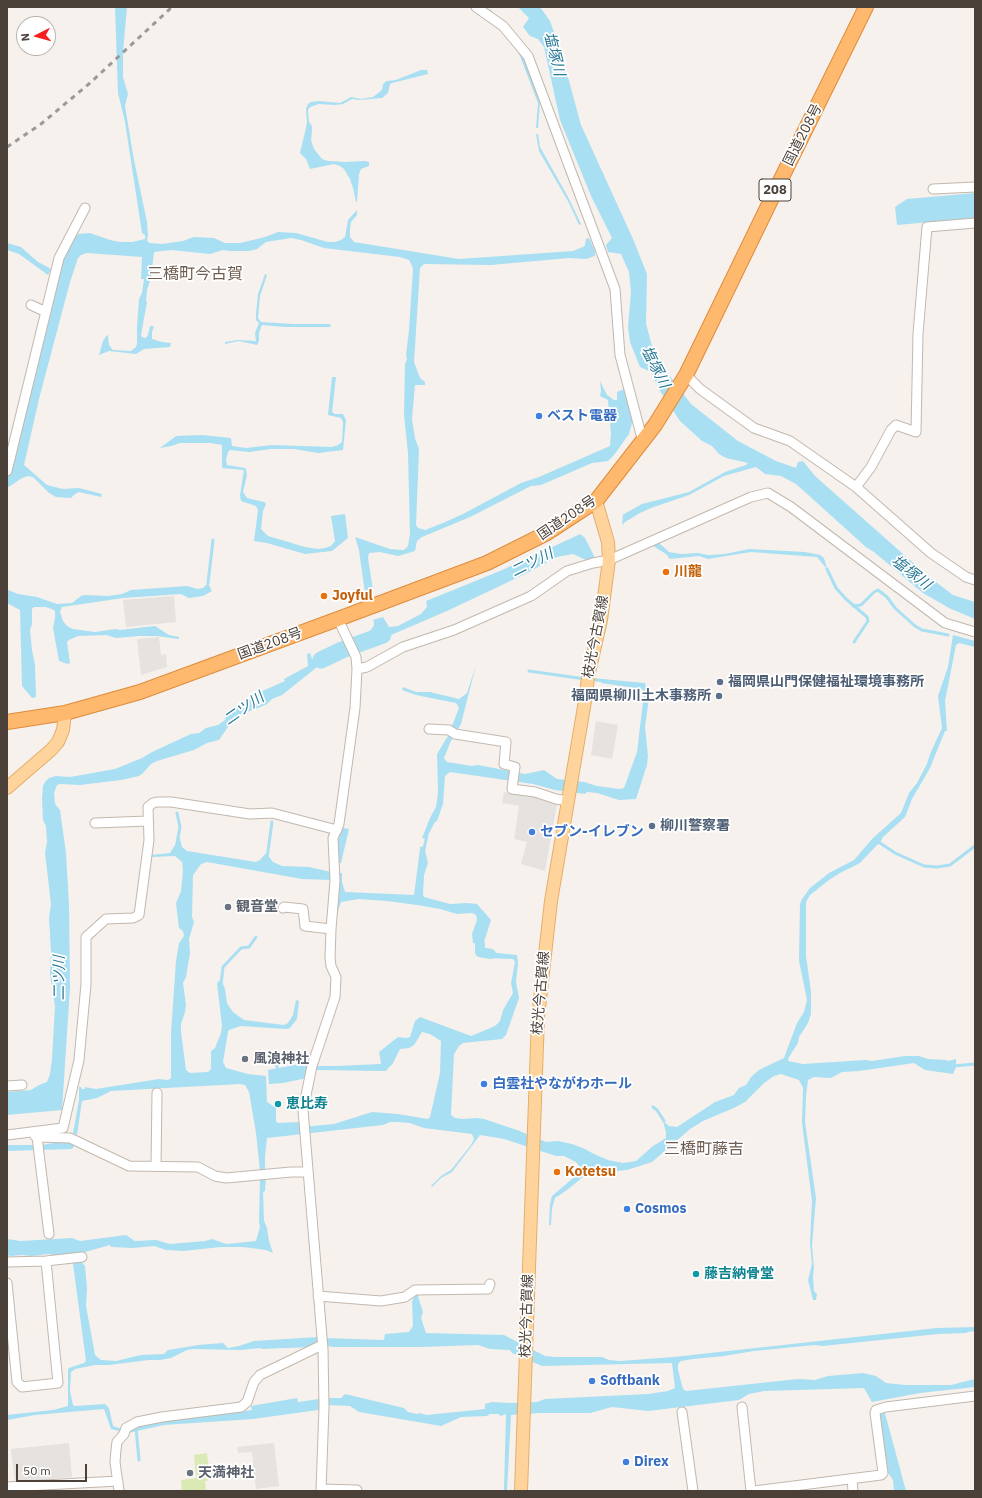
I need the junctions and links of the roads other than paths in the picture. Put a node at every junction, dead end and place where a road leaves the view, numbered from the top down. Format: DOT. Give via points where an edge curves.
graph roads {
  1 [pos="476,7"];
  2 [pos="866,7"];
  3 [pos="975,187"];
  4 [pos="933,189"];
  5 [pos="85,208"];
  6 [pos="975,223"];
  7 [pos="30,305"];
  8 [pos="46,312"];
  9 [pos="686,375"];
  10 [pos="643,442"];
  11 [pos="7,471"];
  12 [pos="856,487"];
  13 [pos="596,501"];
  14 [pos="609,556"];
  15 [pos="975,580"];
  16 [pos="338,619"];
  17 [pos="975,632"];
  18 [pos="357,669"];
  19 [pos="65,712"];
  20 [pos="7,722"];
  21 [pos="429,729"];
  22 [pos="7,788"];
  23 [pos="569,797"];
  24 [pos="148,821"];
  25 [pos="95,823"];
  26 [pos="337,830"];
  27 [pos="283,908"];
  28 [pos="331,929"];
  29 [pos="22,1085"];
  30 [pos="7,1086"];
  31 [pos="157,1093"];
  32 [pos="7,1135"];
  33 [pos="35,1137"];
  34 [pos="156,1166"];
  35 [pos="307,1172"];
  36 [pos="49,1234"];
  37 [pos="77,1258"];
  38 [pos="46,1261"];
  39 [pos="7,1262"];
  40 [pos="7,1283"];
  41 [pos="490,1284"];
  42 [pos="318,1296"];
  43 [pos="322,1344"];
  44 [pos="975,1396"];
  45 [pos="742,1407"];
  46 [pos="682,1412"];
  47 [pos="852,1479"];
  48 [pos="118,1481"];
  49 [pos="7,1487"];
  50 [pos="797,1488"];
  51 [pos="321,1490"];
  52 [pos="357,1490"];
  53 [pos="119,1491"];
  54 [pos="521,1491"];
  55 [pos="693,1491"];
  56 [pos="751,1491"];
  57 [pos="756,1491"];
  58 [pos="853,1491"];
  1 -- 10 [label="street" via="503,26 528,56 616,288 620,355"];
  2 -- 9 [label="highway, 国道208号 / 208"];
  3 -- 4 [label="street"];
  5 -- 8 [label="street" via="59,258"];
  6 -- 12 [label="street" via="927,227 918,334 916,432 896,425"];
  7 -- 8 [label="street"];
  8 -- 11 [label="street"];
  9 -- 10 [label="highway, 国道208号 / 208"];
  9 -- 12 [label="street" via="700,389 754,428 790,440"];
  10 -- 13 [label="highway, 国道208号 / 208"];
  12 -- 15 [label="street" via="931,552 966,577"];
  13 -- 14 [label="main road, 枝光今古賀線" via="608,542"];
  13 -- 16 [label="highway, 国道208号 / 208" via="547,533 487,564"];
  14 -- 17 [label="street" via="751,497 768,493 791,506 945,623"];
  14 -- 18 [label="street" via="567,571 530,596 454,630 403,647 367,667"];
  14 -- 23 [label="main road, 枝光今古賀線" via="601,620"];
  16 -- 18 [label="street" via="356,657"];
  16 -- 19 [label="highway, 国道208号 / 208" via="140,692"];
  18 -- 26 [label="street" via="353,726 340,824"];
  19 -- 20 [label="highway, 国道208号 / 208"];
  19 -- 22 [label="main road" via="63,730 58,742"];
  21 -- 23 [label="street" via="506,742 504,764 514,766 512,789 535,792 556,799"];
  23 -- 54 [label="main road, 枝光今古賀線" via="551,900 538,1017"];
  24 -- 25 [label="street"];
  24 -- 26 [label="street" via="148,807 152,803 164,802 250,814 272,813"];
  24 -- 33 [label="street" via="149,840 139,915 133,918 106,919 86,937 86,984 79,1060 63,1128"];
  26 -- 28 [label="street" via="333,838 335,881"];
  27 -- 28 [label="street" via="284,906 303,909 305,926"];
  28 -- 35 [label="street" via="330,958 336,977 335,997 302,1110"];
  29 -- 30 [label="street"];
  31 -- 34 [label="street"];
  32 -- 33 [label="street"];
  33 -- 34 [label="street" via="73,1139 129,1166"];
  33 -- 36 [label="street"];
  34 -- 35 [label="street" via="198,1167 226,1178"];
  35 -- 42 [label="street"];
  37 -- 38 [label="street"];
  38 -- 39 [label="street"];
  38 -- 40 [label="street" via="58,1383 22,1387 17,1382"];
  41 -- 42 [label="street" via="488,1289 415,1290 405,1297 381,1301"];
  42 -- 43 [label="street"];
  43 -- 48 [label="street" via="260,1375 254,1382 247,1402 241,1407 137,1422 125,1431 117,1442 115,1462"];
  43 -- 51 [label="street" via="324,1402"];
  44 -- 47 [label="street" via="876,1410 883,1473"];
  45 -- 56 [label="street"];
  46 -- 55 [label="street"];
  47 -- 50 [label="street"];
  47 -- 58 [label="street"];
  48 -- 49 [label="street"];
  48 -- 53 [label="street"];
  50 -- 57 [label="street"];
  51 -- 52 [label="street"];
}
